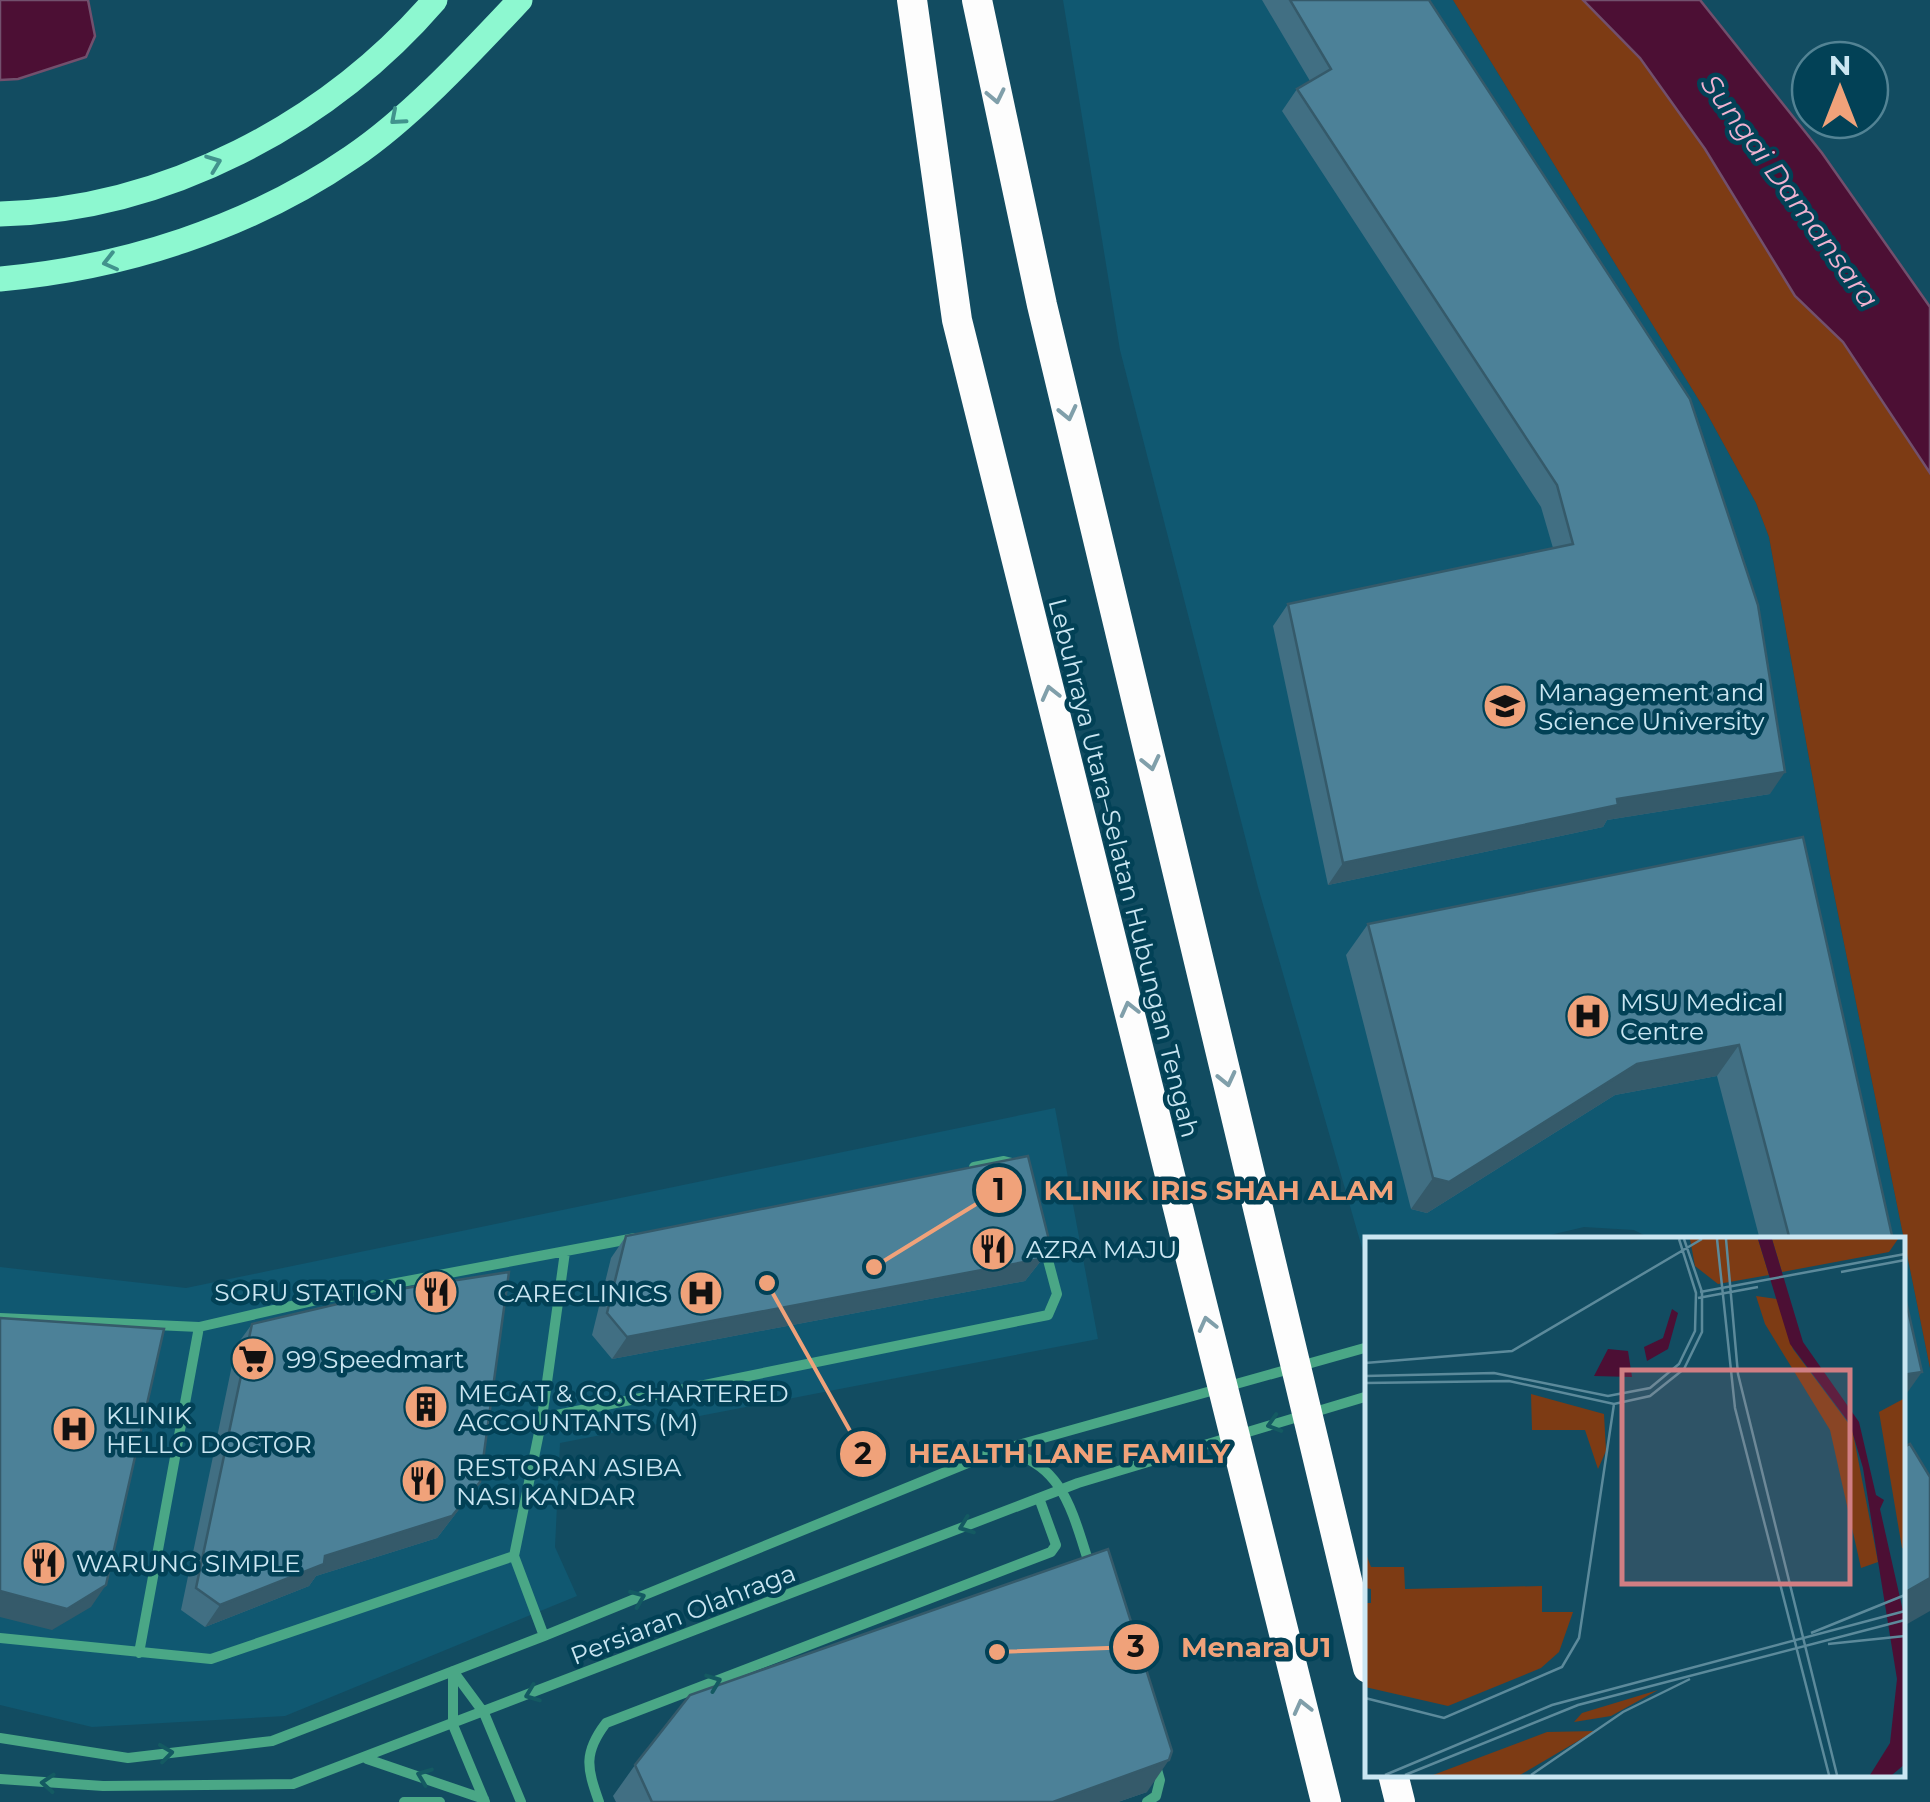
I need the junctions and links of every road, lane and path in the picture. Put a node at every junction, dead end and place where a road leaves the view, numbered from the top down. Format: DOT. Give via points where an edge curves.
graph roads {
  1 [pos="434,0"];
  2 [pos="520,0"];
  3 [pos="912,0"];
  4 [pos="977,0"];
  5 [pos="54,213"];
  6 [pos="0,214"];
  7 [pos="0,233"];
  8 [pos="62,274"];
  9 [pos="0,279"];
  10 [pos="0,297"];
  11 [pos="966,1169"];
  12 [pos="1025,1172"];
  13 [pos="1038,1224"];
  14 [pos="642,1236"];
  15 [pos="565,1252"];
  16 [pos="0,1318"];
  17 [pos="199,1327"];
  18 [pos="1365,1348"];
  19 [pos="1365,1397"];
  20 [pos="542,1418"];
  21 [pos="997,1452"];
  22 [pos="1065,1489"];
  23 [pos="1039,1498"];
  24 [pos="514,1556"];
  25 [pos="1097,1588"];
  26 [pos="544,1636"];
  27 [pos="0,1638"];
  28 [pos="139,1653"];
  29 [pos="1365,1655"];
  30 [pos="453,1671"];
  31 [pos="484,1713"];
  32 [pos="453,1725"];
  33 [pos="0,1738"];
  34 [pos="1150,1748"];
  35 [pos="363,1758"];
  36 [pos="1394,1777"];
  37 [pos="0,1780"];
  38 [pos="484,1801"];
  39 [pos="404,1802"];
  40 [pos="440,1802"];
  41 [pos="520,1802"];
  42 [pos="599,1802"];
  43 [pos="1147,1802"];
  44 [pos="1326,1802"];
  45 [pos="1400,1802"];
  5 -- 1 [label="main road, one-way" via="240,153 332,98"];
  2 -- 8 [label="main road, one-way" via="353,157 242,219"];
  44 -- 3 [label="highway, Lebuhraya Utara–Selatan Hubungan Tengah, one-way, bridge" via="957,320"];
  4 -- 29 [label="highway, Lebuhraya Utara–Selatan Hubungan Tengah, one-way, bridge" via="1051,343"];
  5 -- 6 [label="main road"];
  5 -- 7 [label="main road"];
  8 -- 9 [label="main road"];
  8 -- 10 [label="main road"];
  11 -- 12 [label="street" via="1004,1161"];
  13 -- 20 [label="street" via="1057,1294 1048,1316"];
  14 -- 15 [label="street"];
  15 -- 17 [label="street"];
  15 -- 20 [label="street"];
  16 -- 17 [label="street"];
  17 -- 28 [label="street"];
  18 -- 21 [label="street, Persiaran Olahraga"];
  19 -- 22 [label="street, Persiaran Olahraga, one-way"];
  20 -- 24 [label="street"];
  21 -- 22 [label="street" via="1032,1460"];
  26 -- 21 [label="street, Persiaran Olahraga, one-way"];
  22 -- 23 [label="street, Persiaran Olahraga"];
  22 -- 25 [label="street"];
  23 -- 31 [label="street, Persiaran Olahraga, one-way"];
  42 -- 23 [label="street, one-way" via="586,1764 606,1722 1051,1552 1056,1545"];
  24 -- 26 [label="street"];
  24 -- 28 [label="street" via="210,1658"];
  26 -- 30 [label="street, Persiaran Olahraga"];
  27 -- 28 [label="street"];
  30 -- 31 [label="street"];
  30 -- 32 [label="street"];
  33 -- 30 [label="street, Persiaran Olahraga, one-way" via="128,1758 272,1741"];
  31 -- 32 [label="street, Persiaran Olahraga"];
  31 -- 41 [label="street"];
  32 -- 35 [label="street, Persiaran Olahraga"];
  32 -- 38 [label="street"];
  34 -- 43 [label="street" via="1160,1780"];
  35 -- 37 [label="street, Persiaran Olahraga, one-way" via="293,1784"];
  38 -- 35 [label="street, one-way"];
  36 -- 45 [label="highway"];
  39 -- 40 [label="street"];
}
